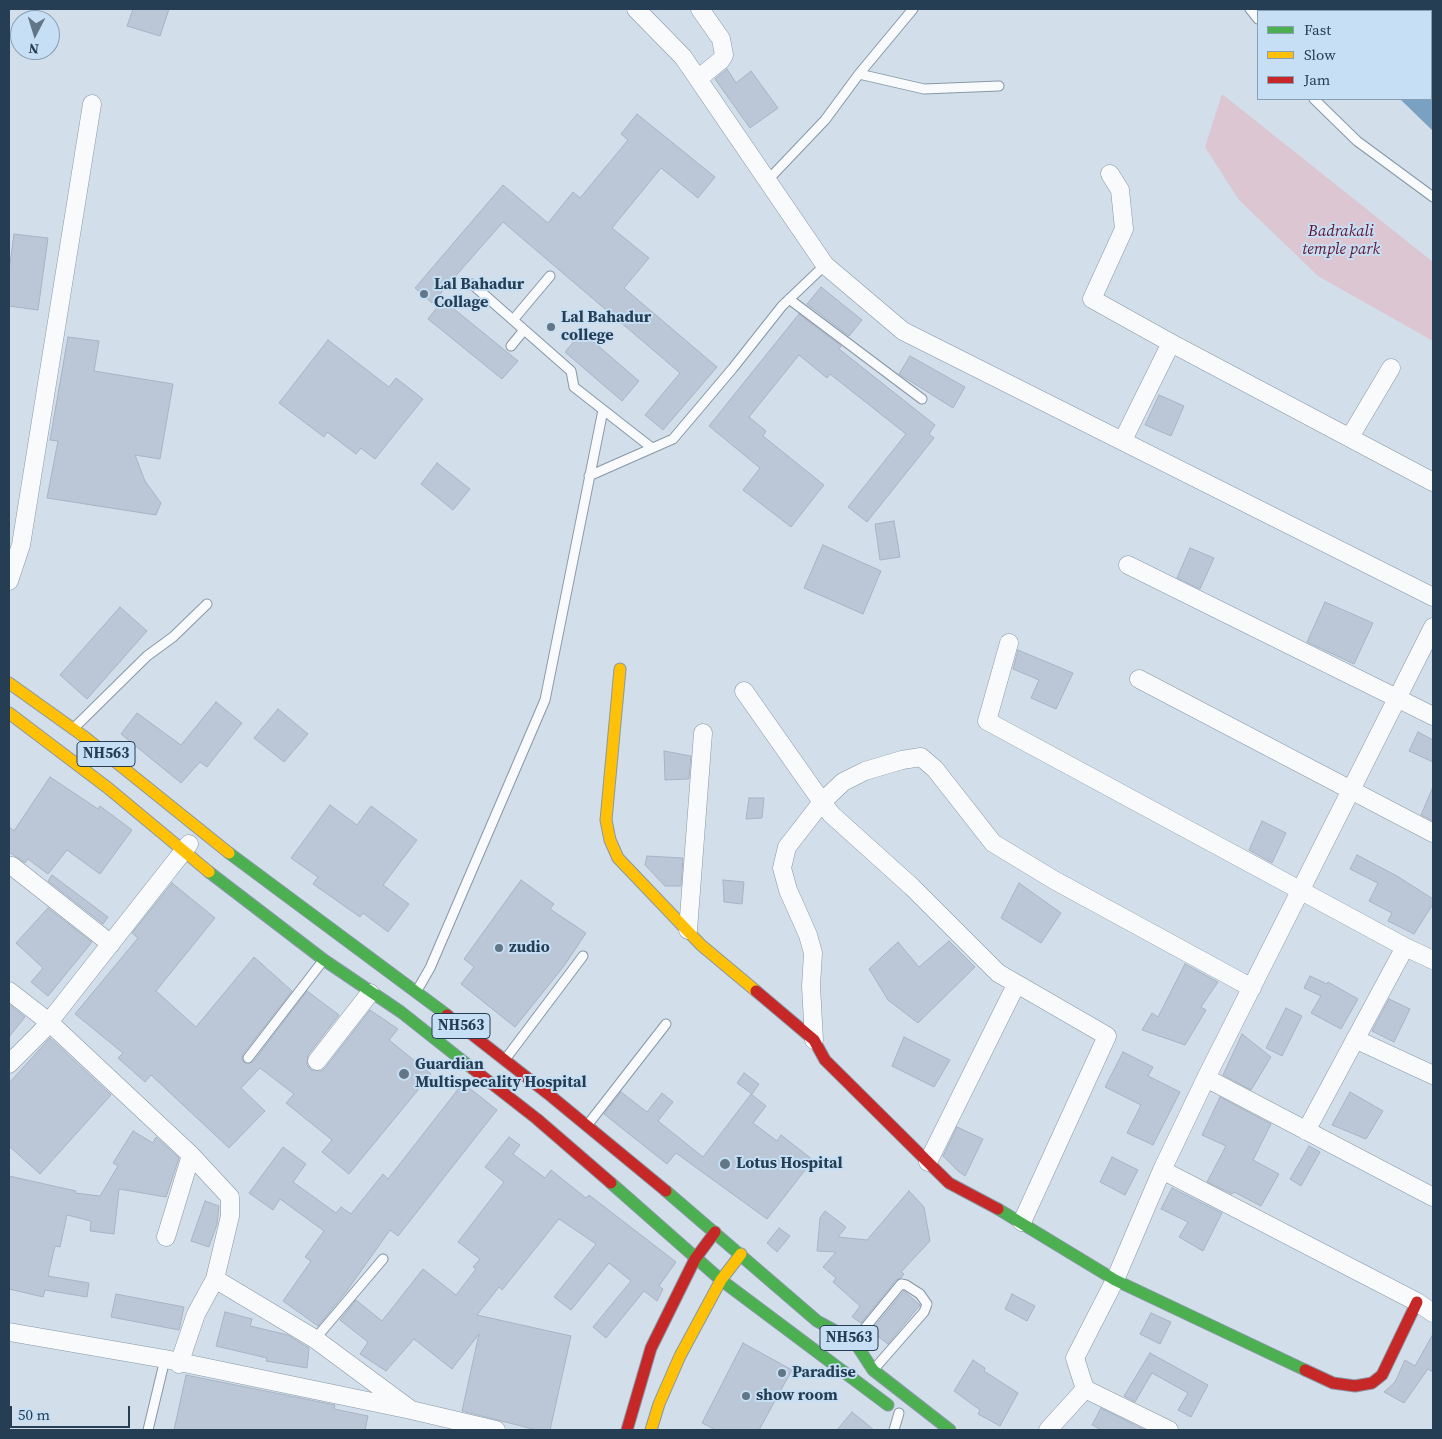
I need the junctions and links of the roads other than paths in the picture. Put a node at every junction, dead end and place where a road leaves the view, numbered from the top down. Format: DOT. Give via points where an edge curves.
graph roads {
  1 [pos="636,9"];
  2 [pos="700,9"];
  3 [pos="913,9"];
  4 [pos="858,74"];
  5 [pos="698,79"];
  6 [pos="1000,86"];
  7 [pos="1315,100"];
  8 [pos="92,104"];
  9 [pos="1110,174"];
  10 [pos="767,180"];
  11 [pos="1433,197"];
  12 [pos="825,265"];
  13 [pos="550,276"];
  14 [pos="472,284"];
  15 [pos="789,299"];
  16 [pos="513,320"];
  17 [pos="524,330"];
  18 [pos="1171,343"];
  19 [pos="511,346"];
  20 [pos="1391,368"];
  21 [pos="922,399"];
  22 [pos="603,410"];
  23 [pos="1350,437"];
  24 [pos="1123,440"];
  25 [pos="652,448"];
  26 [pos="590,476"];
  27 [pos="1433,480"];
  28 [pos="1128,565"];
  29 [pos="9,581"];
  30 [pos="1433,597"];
  31 [pos="207,604"];
  32 [pos="1433,627"];
  33 [pos="1009,643"];
  34 [pos="620,668"];
  35 [pos="1140,679"];
  36 [pos="9,683"];
  37 [pos="744,691"];
  38 [pos="1397,699"];
  39 [pos="9,712"];
  40 [pos="1433,716"];
  41 [pos="74,729"];
  42 [pos="703,733"];
  43 [pos="1351,791"];
  44 [pos="822,802"];
  45 [pos="200,831"];
  46 [pos="1433,833"];
  47 [pos="183,852"];
  48 [pos="12,866"];
  49 [pos="1300,891"];
  50 [pos="688,930"];
  51 [pos="111,944"];
  52 [pos="1405,948"];
  53 [pos="583,956"];
  54 [pos="324,960"];
  55 [pos="1433,960"];
  56 [pos="1016,985"];
  57 [pos="1252,988"];
  58 [pos="9,991"];
  59 [pos="417,991"];
  60 [pos="370,993"];
  61 [pos="49,1022"];
  62 [pos="666,1024"];
  63 [pos="1356,1039"];
  64 [pos="814,1040"];
  65 [pos="248,1058"];
  66 [pos="317,1060"];
  67 [pos="505,1060"];
  68 [pos="9,1064"];
  69 [pos="1433,1075"];
  70 [pos="1206,1078"];
  71 [pos="587,1125"];
  72 [pos="1306,1131"];
  73 [pos="191,1155"];
  74 [pos="928,1162"];
  75 [pos="1162,1170"];
  76 [pos="1433,1197"];
  77 [pos="1022,1222"];
  78 [pos="715,1232"];
  79 [pos="166,1237"];
  80 [pos="740,1254"];
  81 [pos="383,1259"];
  82 [pos="695,1259"];
  83 [pos="215,1279"];
  84 [pos="721,1280"];
  85 [pos="1115,1280"];
  86 [pos="1417,1302"];
  87 [pos="1433,1313"];
  88 [pos="9,1332"];
  89 [pos="315,1339"];
  90 [pos="854,1341"];
  91 [pos="172,1362"];
  92 [pos="873,1370"];
  93 [pos="1085,1389"];
  94 [pos="411,1410"];
  95 [pos="903,1416"];
  96 [pos="1051,1427"];
  97 [pos="148,1430"];
  98 [pos="496,1430"];
  99 [pos="627,1430"];
  100 [pos="652,1430"];
  101 [pos="894,1430"];
  102 [pos="950,1430"];
  103 [pos="1169,1430"];
  1 -- 5 [label="street" via="683,57"];
  2 -- 5 [label="street" via="720,38 724,55"];
  3 -- 4 [label="lane"];
  4 -- 6 [label="lane" via="924,89"];
  4 -- 10 [label="lane" via="825,120"];
  5 -- 10 [label="street"];
  7 -- 11 [label="lane" via="1357,141"];
  8 -- 29 [label="street" via="21,545"];
  9 -- 18 [label="street" via="1120,190 1124,229 1092,299"];
  10 -- 12 [label="street"];
  12 -- 15 [label="lane"];
  12 -- 24 [label="street" via="904,331"];
  13 -- 16 [label="lane"];
  14 -- 16 [label="lane"];
  15 -- 21 [label="lane"];
  15 -- 25 [label="lane" via="673,439"];
  16 -- 17 [label="lane"];
  17 -- 19 [label="lane"];
  17 -- 22 [label="lane" via="571,371 574,387"];
  18 -- 23 [label="street"];
  18 -- 24 [label="street"];
  20 -- 23 [label="street"];
  22 -- 25 [label="lane"];
  22 -- 26 [label="lane"];
  23 -- 27 [label="street"];
  24 -- 30 [label="street"];
  25 -- 26 [label="lane"];
  26 -- 59 [label="lane" via="545,700 430,968"];
  28 -- 38 [label="street"];
  31 -- 41 [label="lane" via="141,662"];
  32 -- 38 [label="street"];
  33 -- 49 [label="street" via="987,721"];
  34 -- 50 [label="main road" via="606,820 610,840 618,858"];
  35 -- 43 [label="street"];
  36 -- 41 [label="main road, NH563"];
  37 -- 44 [label="street"];
  38 -- 40 [label="street"];
  38 -- 43 [label="street"];
  39 -- 47 [label="main road, NH563" via="108,788"];
  41 -- 45 [label="main road, NH563"];
  42 -- 50 [label="street"];
  43 -- 46 [label="street"];
  43 -- 49 [label="street"];
  44 -- 56 [label="street" via="998,974"];
  44 -- 57 [label="street" via="842,782 865,771 921,757 935,769 993,843"];
  44 -- 64 [label="street" via="787,846 782,868 813,953"];
  45 -- 47 [label="street"];
  45 -- 59 [label="main road, NH563"];
  47 -- 51 [label="street"];
  47 -- 54 [label="main road, NH563"];
  48 -- 51 [label="street"];
  49 -- 52 [label="street"];
  49 -- 57 [label="street"];
  50 -- 64 [label="main road" via="701,945"];
  51 -- 61 [label="street"];
  52 -- 55 [label="street"];
  52 -- 63 [label="street"];
  53 -- 67 [label="lane"];
  54 -- 60 [label="main road, NH563"];
  54 -- 65 [label="lane"];
  56 -- 74 [label="street"];
  56 -- 77 [label="street" via="1107,1036"];
  57 -- 70 [label="street"];
  58 -- 61 [label="street"];
  59 -- 67 [label="main road, NH563"];
  60 -- 66 [label="street"];
  60 -- 82 [label="main road, NH563" via="401,1012 537,1119"];
  61 -- 68 [label="street"];
  61 -- 73 [label="street"];
  62 -- 71 [label="lane"];
  63 -- 69 [label="street"];
  63 -- 72 [label="street"];
  64 -- 74 [label="main road" via="824,1060"];
  67 -- 71 [label="main road, NH563"];
  70 -- 72 [label="street"];
  70 -- 75 [label="street"];
  71 -- 78 [label="main road, NH563"];
  72 -- 76 [label="street"];
  73 -- 79 [label="street"];
  73 -- 83 [label="street" via="230,1196 230,1216"];
  74 -- 77 [label="main road" via="949,1183"];
  75 -- 85 [label="street"];
  75 -- 86 [label="street"];
  77 -- 85 [label="main road"];
  78 -- 80 [label="main road, NH563"];
  78 -- 82 [label="main road"];
  80 -- 84 [label="main road"];
  80 -- 90 [label="main road, NH563" via="817,1321"];
  81 -- 89 [label="lane"];
  82 -- 84 [label="main road, NH563"];
  82 -- 99 [label="main road" via="651,1348"];
  83 -- 89 [label="street"];
  83 -- 91 [label="street"];
  84 -- 95 [label="main road, NH563"];
  84 -- 100 [label="main road" via="680,1356 659,1404"];
  85 -- 86 [label="main road" via="1333,1383 1355,1386 1372,1383 1382,1375"];
  85 -- 93 [label="street" via="1076,1358"];
  86 -- 87 [label="street"];
  88 -- 91 [label="street"];
  89 -- 94 [label="street"];
  90 -- 92 [label="main road, NH563"];
  90 -- 92 [label="lane" via="901,1284 920,1294 927,1304 924,1312"];
  91 -- 94 [label="street"];
  91 -- 97 [label="lane"];
  92 -- 102 [label="main road, NH563"];
  93 -- 96 [label="street"];
  93 -- 103 [label="street"];
  94 -- 98 [label="street"];
  95 -- 101 [label="lane"];
}
